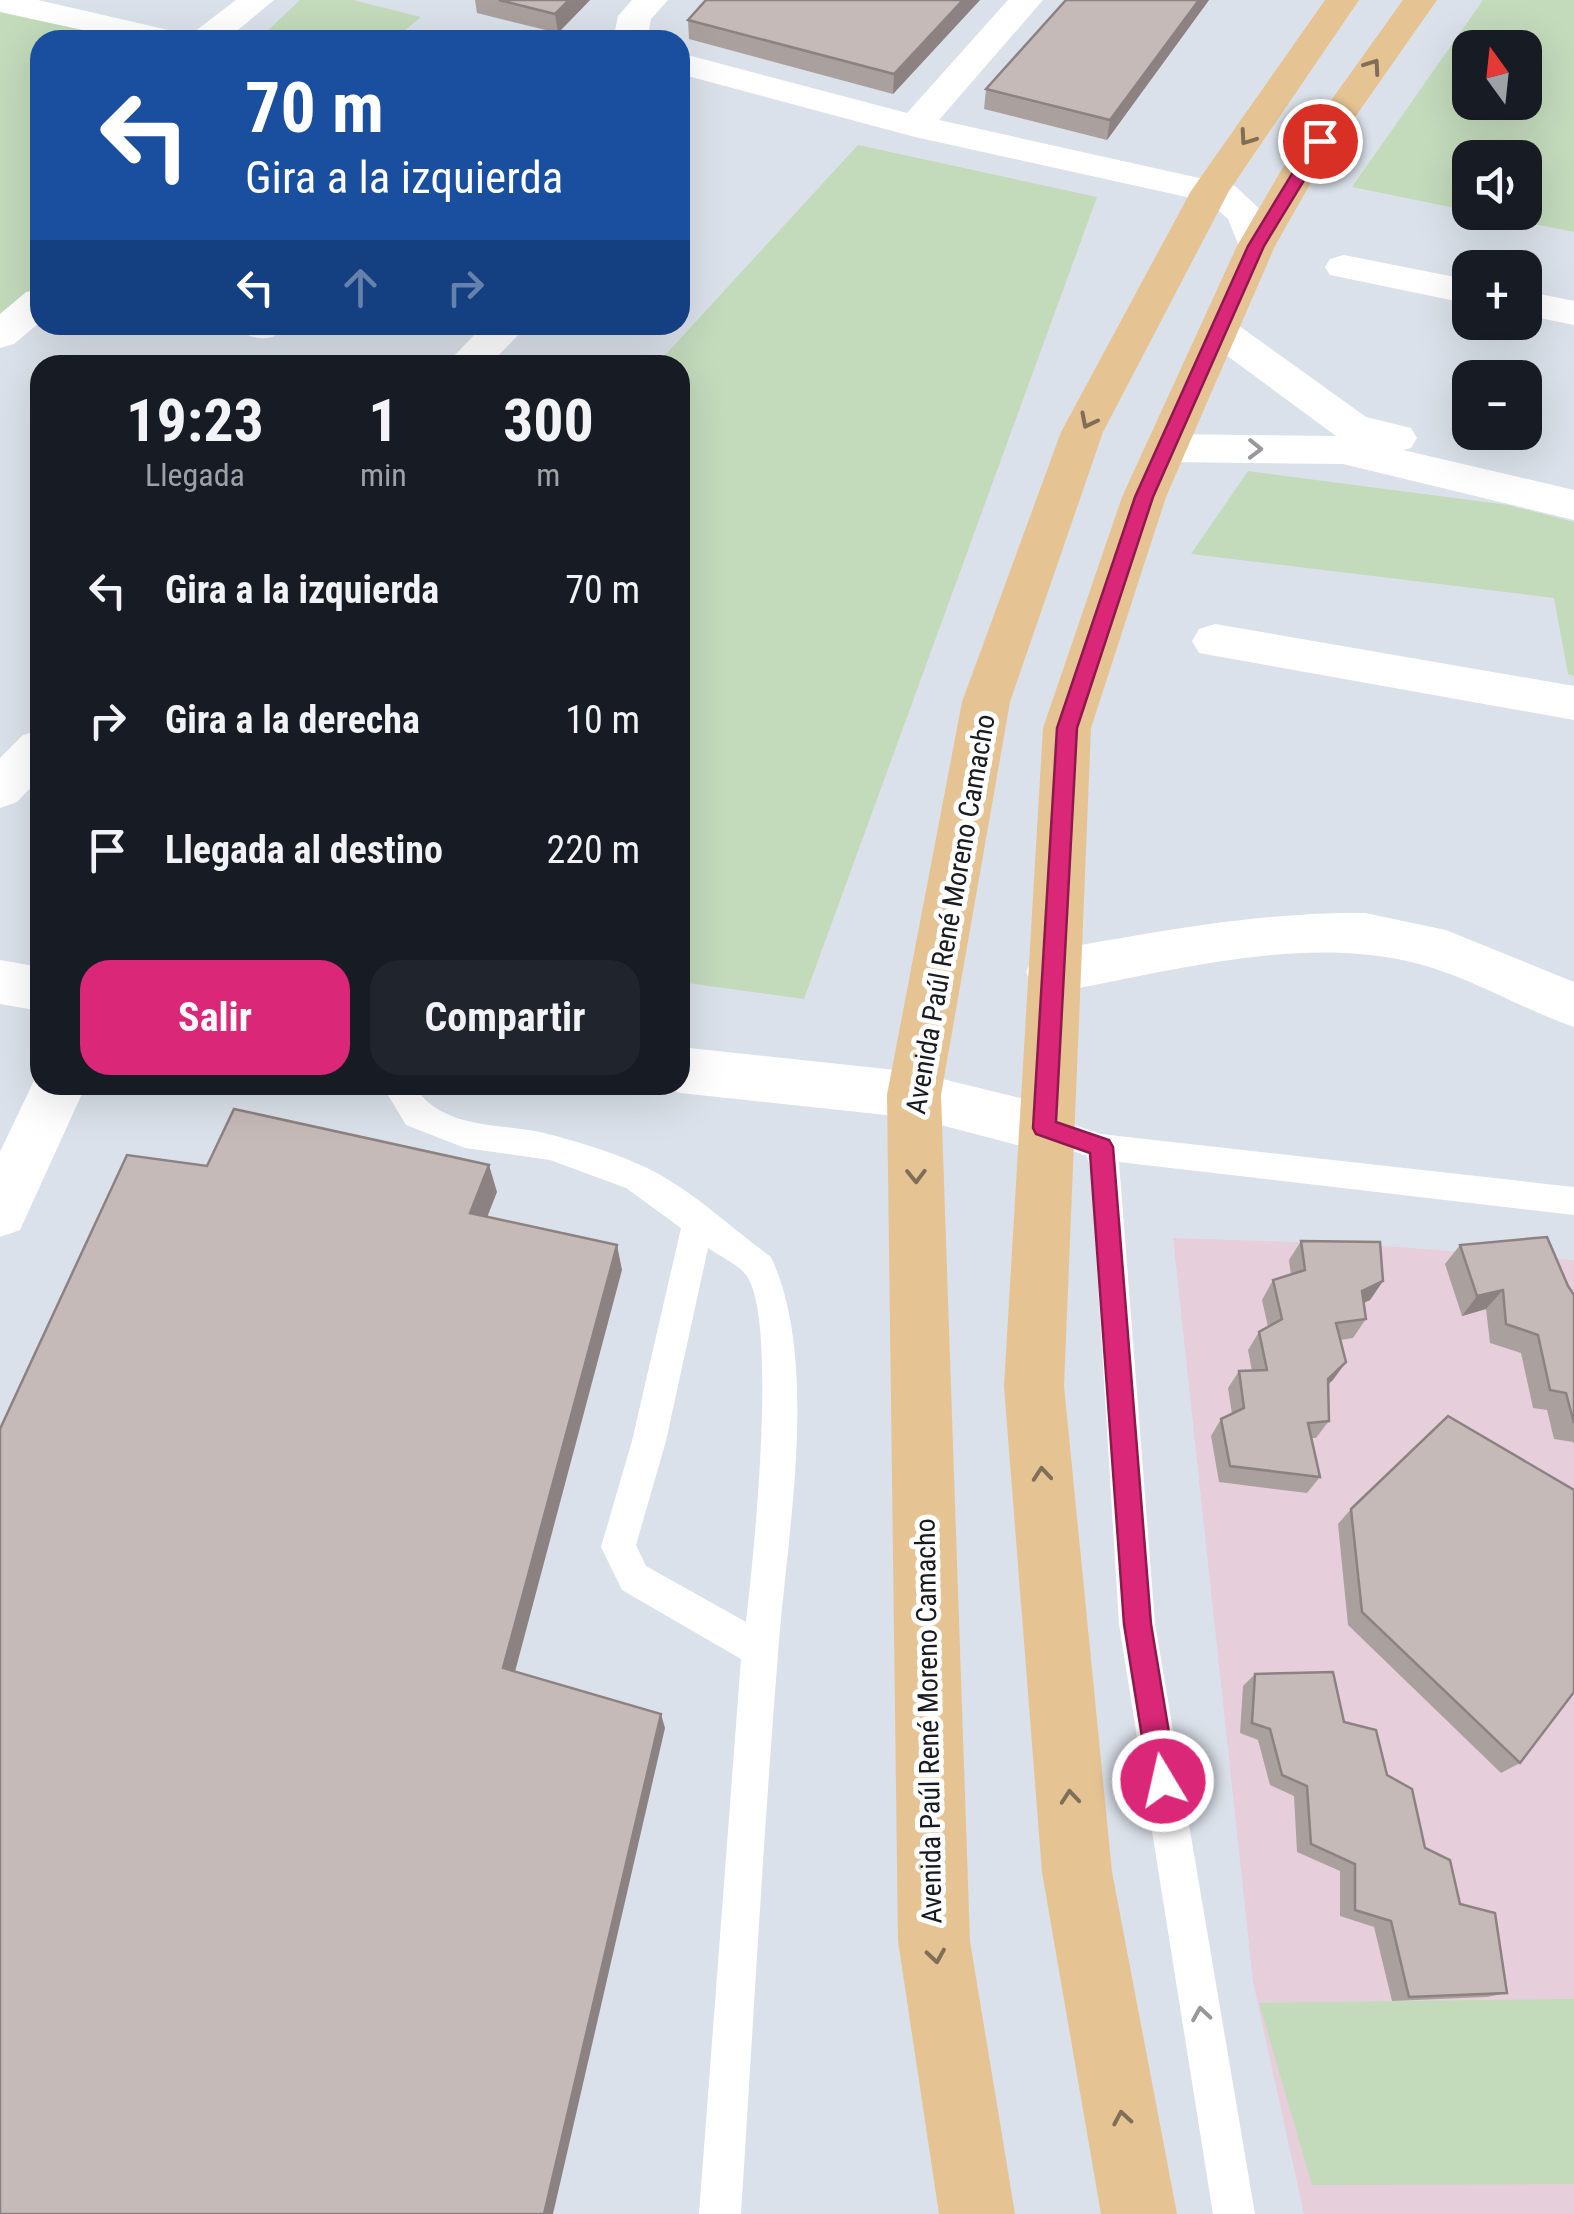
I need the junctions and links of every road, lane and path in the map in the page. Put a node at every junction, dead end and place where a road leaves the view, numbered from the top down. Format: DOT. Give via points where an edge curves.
graph roads {
  1 [pos="257,0"];
  2 [pos="650,0"];
  3 [pos="1026,0"];
  4 [pos="1342,0"];
  5 [pos="1420,0"];
  6 [pos="0,2"];
  7 [pos="130,30"];
  8 [pos="217,30"];
  9 [pos="632,30"];
  10 [pos="690,65"];
  11 [pos="915,126"];
  12 [pos="1210,191"];
  13 [pos="1256,246"];
  14 [pos="1344,267"];
  15 [pos="1452,288"];
  16 [pos="1542,306"];
  17 [pos="30,309"];
  18 [pos="1574,313"];
  19 [pos="1221,332"];
  20 [pos="0,334"];
  21 [pos="497,335"];
  22 [pos="476,355"];
  23 [pos="1167,448"];
  24 [pos="1574,482"];
  25 [pos="1574,506"];
  26 [pos="1216,641"];
  27 [pos="1574,703"];
  28 [pos="1574,964"];
  29 [pos="1052,972"];
  30 [pos="0,982"];
  31 [pos="1516,982"];
  32 [pos="30,987"];
  33 [pos="1574,1005"];
  34 [pos="690,1071"];
  35 [pos="54,1095"];
  36 [pos="403,1095"];
  37 [pos="914,1095"];
  38 [pos="1044,1128"];
  39 [pos="1101,1147"];
  40 [pos="1574,1201"];
  41 [pos="0,1212"];
  42 [pos="699,1219"];
  43 [pos="760,1650"];
  44 [pos="720,2214"];
  45 [pos="977,2214"];
  46 [pos="1139,2214"];
  47 [pos="1234,2214"];
  1 -- 8 [label="street"];
  2 -- 9 [label="street"];
  3 -- 11 [label="street"];
  4 -- 12 [label="main road, Avenida Paúl René Moreno Camacho, one-way"];
  13 -- 5 [label="main road, one-way" via="1300,170"];
  6 -- 7 [label="street"];
  10 -- 11 [label="street"];
  11 -- 12 [label="street"];
  12 -- 13 [label="street" via="1240,205"];
  12 -- 37 [label="main road, Avenida Paúl René Moreno Camacho, one-way" via="1082,432 986,702"];
  13 -- 19 [label="main road"];
  14 -- 15 [label="street"];
  16 -- 18 [label="street"];
  17 -- 20 [label="street"];
  19 -- 23 [label="main road"];
  19 -- 24 [label="street" via="1352,427"];
  21 -- 22 [label="street"];
  23 -- 25 [label="street, one-way" via="1343,450"];
  23 -- 29 [label="main road" via="1144,497 1067,728"];
  26 -- 27 [label="street"];
  28 -- 31 [label="street"];
  29 -- 31 [label="street" via="1339,932 1400,938"];
  29 -- 38 [label="main road"];
  30 -- 32 [label="street"];
  31 -- 33 [label="street"];
  34 -- 37 [label="street"];
  35 -- 41 [label="street"];
  36 -- 42 [label="lane" via="417,1116 464,1135 550,1147 637,1178"];
  37 -- 38 [label="street"];
  37 -- 45 [label="main road, Avenida Paúl René Moreno Camacho, one-way" via="934,1940"];
  38 -- 39 [label="lane"];
  46 -- 38 [label="main road, one-way" via="1077,1872 1042,1483 1034,1386"];
  39 -- 40 [label="lane"];
  47 -- 39 [label="lane, one-way" via="1137,1624"];
  42 -- 43 [label="lane" via="760,1267 773,1310 774,1536"];
  42 -- 43 [label="lane" via="618,1547 634,1578"];
  43 -- 44 [label="lane"];
}
